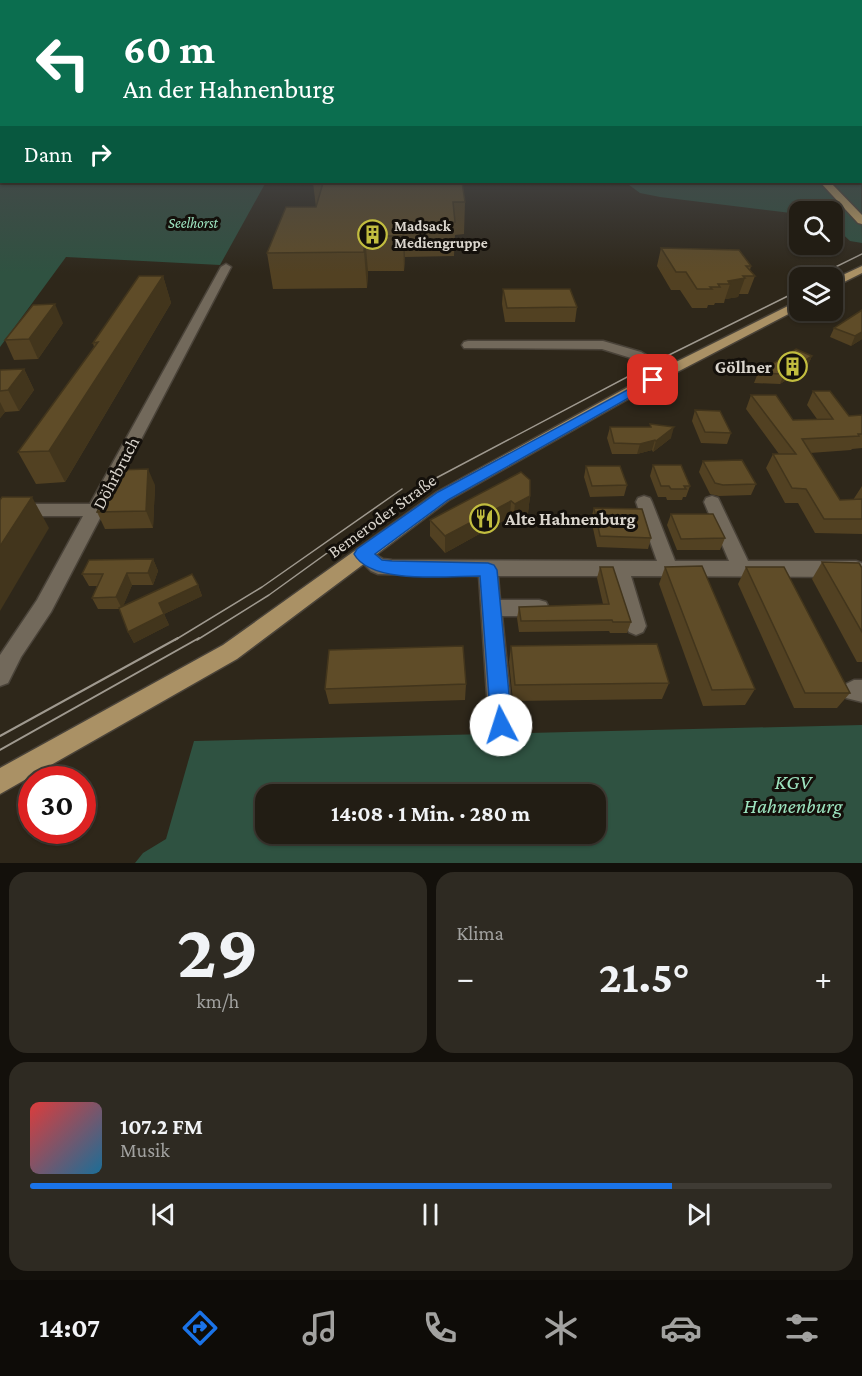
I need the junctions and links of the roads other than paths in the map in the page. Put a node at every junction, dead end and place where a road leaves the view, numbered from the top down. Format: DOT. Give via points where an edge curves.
graph roads {
  1 [pos="835,192"];
  2 [pos="849,192"];
  3 [pos="862,205"];
  4 [pos="862,221"];
  5 [pos="226,267"];
  6 [pos="862,269"];
  7 [pos="843,279"];
  8 [pos="789,309"];
  9 [pos="468,345"];
  10 [pos="668,372"];
  11 [pos="644,502"];
  12 [pos="712,502"];
  13 [pos="0,510"];
  14 [pos="96,510"];
  15 [pos="363,554"];
  16 [pos="619,569"];
  17 [pos="669,569"];
  18 [pos="742,569"];
  19 [pos="488,570"];
  20 [pos="860,572"];
  21 [pos="556,607"];
  22 [pos="491,608"];
  23 [pos="636,626"];
  24 [pos="0,676"];
  25 [pos="501,725"];
  26 [pos="0,782"];
  1 -- 4 [label="highway"];
  2 -- 3 [label="highway"];
  5 -- 14 [label="street, Döhrbruch"];
  6 -- 7 [label="main road"];
  8 -- 10 [label="main road, Bemeroder Straße"];
  9 -- 10 [label="street" via="603,345 636,355"];
  10 -- 15 [label="main road, Bemeroder Straße" via="443,496"];
  11 -- 17 [label="street"];
  12 -- 18 [label="street"];
  13 -- 14 [label="street"];
  14 -- 24 [label="street, Döhrbruch" via="44,606"];
  15 -- 19 [label="street" via="378,566 392,568"];
  15 -- 26 [label="main road, Bemeroder Straße" via="230,652"];
  16 -- 17 [label="street"];
  16 -- 19 [label="street"];
  16 -- 23 [label="street"];
  17 -- 18 [label="street"];
  18 -- 20 [label="street"];
  19 -- 22 [label="street"];
  21 -- 22 [label="street"];
  22 -- 25 [label="street"];
}
